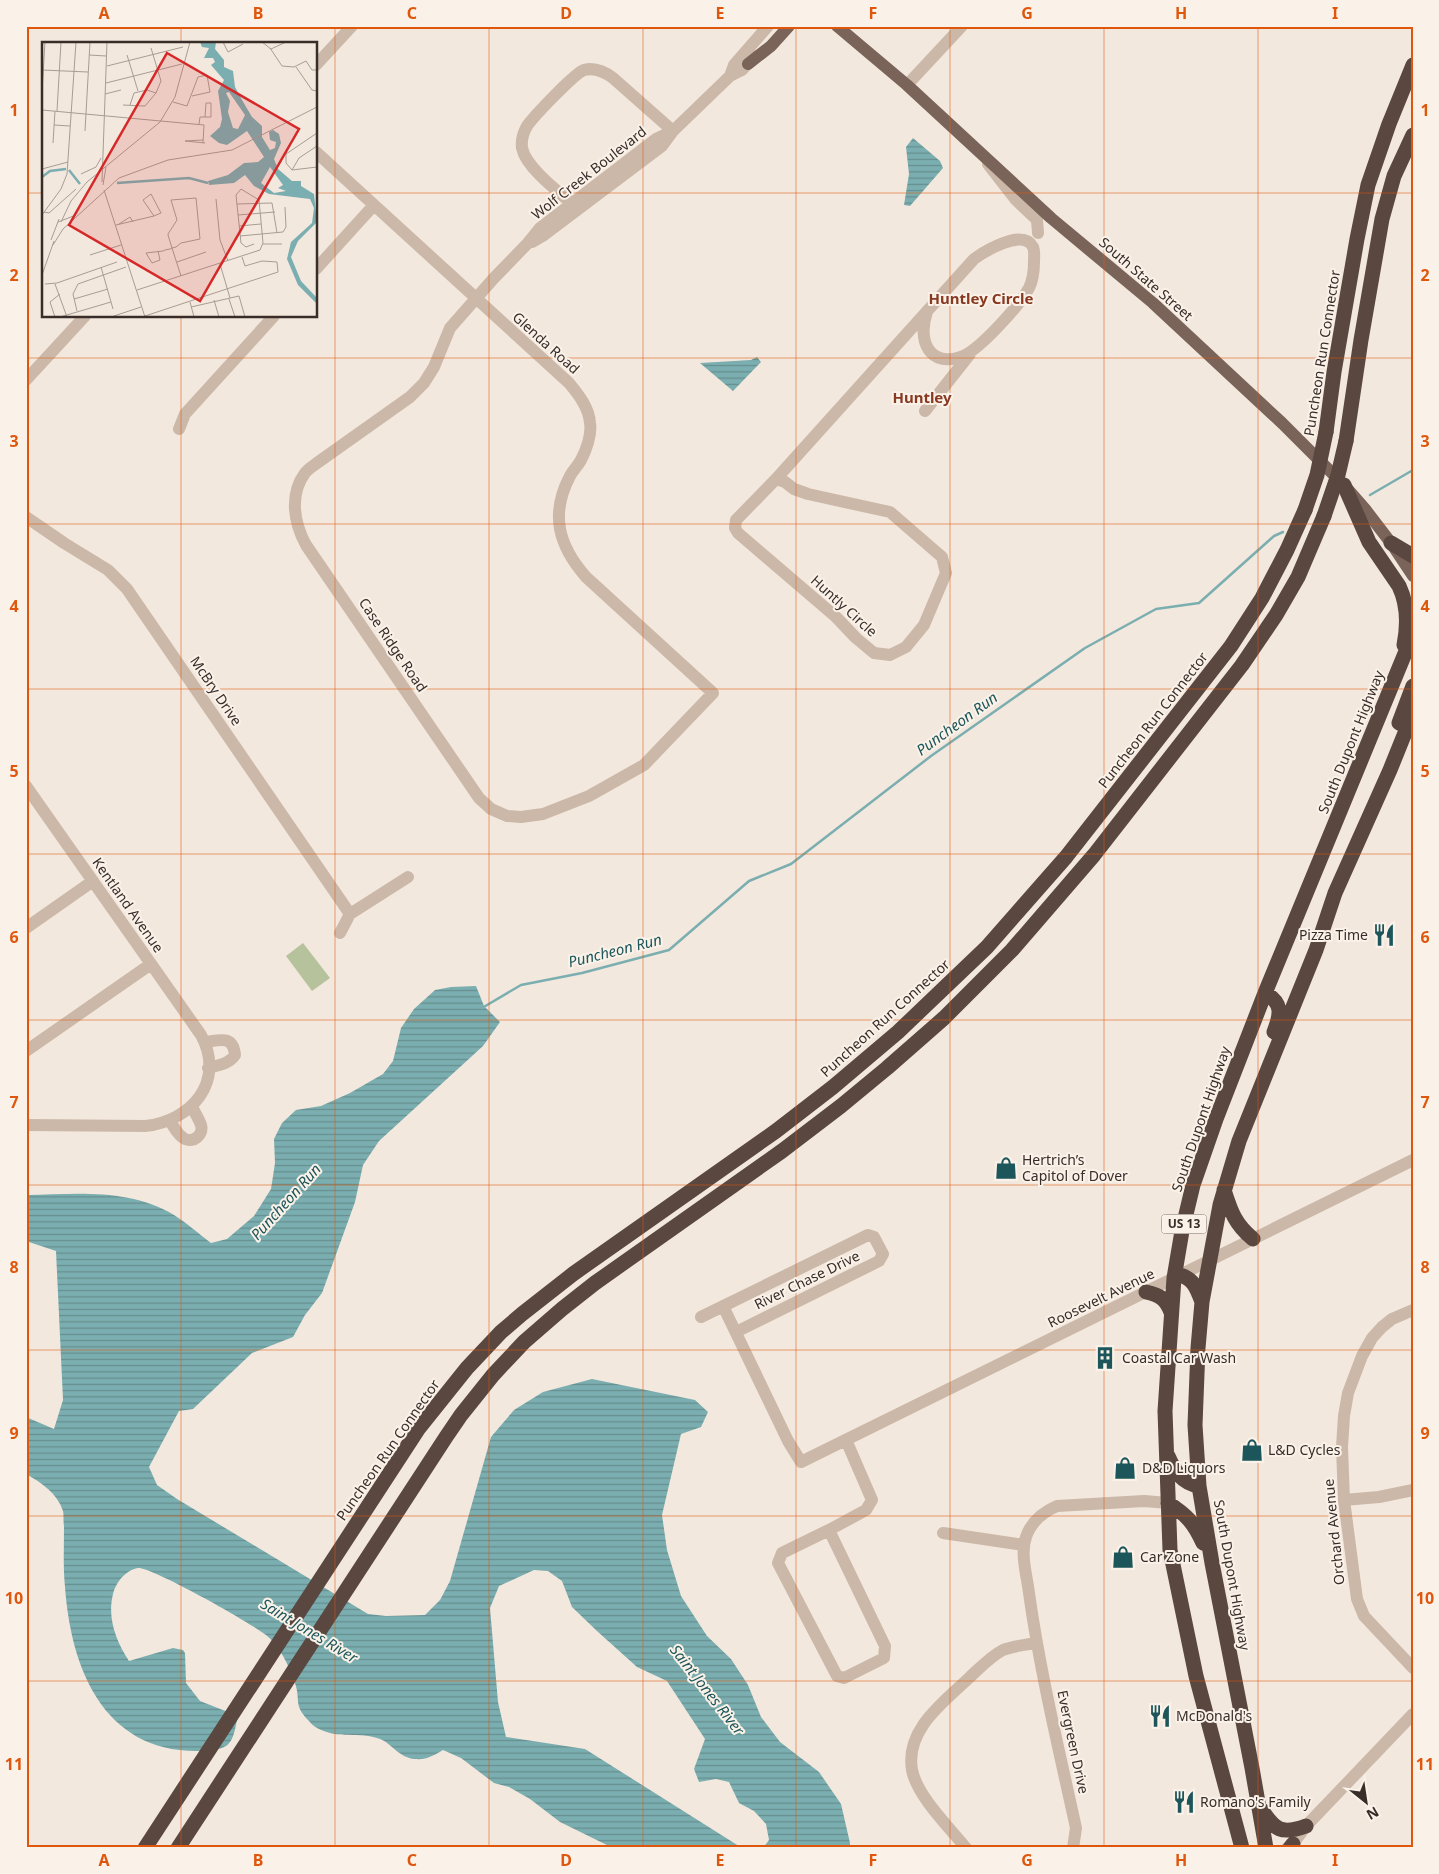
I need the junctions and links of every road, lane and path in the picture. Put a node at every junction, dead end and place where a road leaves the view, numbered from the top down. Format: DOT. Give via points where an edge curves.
graph roads {
  1 [pos="352,26"];
  2 [pos="768,26"];
  3 [pos="782,26"];
  4 [pos="789,26"];
  5 [pos="837,26"];
  6 [pos="851,26"];
  7 [pos="962,26"];
  8 [pos="870,54"];
  9 [pos="318,63"];
  10 [pos="748,64"];
  11 [pos="1413,65"];
  12 [pos="730,76"];
  13 [pos="906,85"];
  14 [pos="673,130"];
  15 [pos="1413,136"];
  16 [pos="977,150"];
  17 [pos="318,154"];
  18 [pos="374,205"];
  19 [pos="575,206"];
  20 [pos="1051,218"];
  21 [pos="1038,233"];
  22 [pos="1029,242"];
  23 [pos="318,267"];
  24 [pos="475,298"];
  25 [pos="927,312"];
  26 [pos="83,318"];
  27 [pos="272,318"];
  28 [pos="927,348"];
  29 [pos="892,349"];
  30 [pos="972,351"];
  31 [pos="26,380"];
  32 [pos="925,411"];
  33 [pos="179,429"];
  34 [pos="776,478"];
  35 [pos="1344,485"];
  36 [pos="26,517"];
  37 [pos="1391,543"];
  38 [pos="1413,556"];
  39 [pos="1413,576"];
  40 [pos="1413,634"];
  41 [pos="1400,664"];
  42 [pos="1413,686"];
  43 [pos="713,693"];
  44 [pos="1413,713"];
  45 [pos="1413,729"];
  46 [pos="1390,770"];
  47 [pos="26,786"];
  48 [pos="31,804"];
  49 [pos="408,876"];
  50 [pos="93,881"];
  51 [pos="1335,892"];
  52 [pos="350,914"];
  53 [pos="26,928"];
  54 [pos="340,933"];
  55 [pos="151,964"];
  56 [pos="1264,993"];
  57 [pos="205,1042"];
  58 [pos="26,1051"];
  59 [pos="208,1068"];
  60 [pos="192,1107"];
  61 [pos="170,1121"];
  62 [pos="26,1125"];
  63 [pos="1245,1126"];
  64 [pos="1413,1160"];
  65 [pos="1224,1190"];
  66 [pos="1253,1239"];
  67 [pos="1208,1261"];
  68 [pos="1177,1277"];
  69 [pos="1146,1292"];
  70 [pos="1202,1302"];
  71 [pos="723,1306"];
  72 [pos="1413,1310"];
  73 [pos="1171,1312"];
  74 [pos="701,1317"];
  75 [pos="736,1332"];
  76 [pos="846,1440"];
  77 [pos="1165,1448"];
  78 [pos="1200,1486"];
  79 [pos="1413,1490"];
  80 [pos="1344,1500"];
  81 [pos="1168,1503"];
  82 [pos="829,1530"];
  83 [pos="943,1533"];
  84 [pos="1024,1545"];
  85 [pos="1212,1563"];
  86 [pos="1036,1643"];
  87 [pos="1413,1668"];
  88 [pos="1413,1714"];
  89 [pos="1229,1799"];
  90 [pos="1259,1805"];
  91 [pos="1306,1826"];
  92 [pos="1290,1846"];
  93 [pos="144,1848"];
  94 [pos="178,1848"];
  95 [pos="966,1848"];
  96 [pos="1073,1848"];
  97 [pos="1242,1848"];
  98 [pos="1250,1848"];
  99 [pos="1266,1848"];
  1 -- 9 [label="street"];
  2 -- 12 [label="street, Wolf Creek Boulevard" via="734,65"];
  3 -- 10 [label="street, Wolf Creek Boulevard"];
  4 -- 10 [label="main road"];
  5 -- 8 [label="main road, South State Street"];
  6 -- 8 [label="main road"];
  7 -- 13 [label="street"];
  8 -- 13 [label="main road, South State Street"];
  10 -- 12 [label="street, Wolf Creek Boulevard"];
  11 -- 93 [label="highway, Puncheon Run Connector, bridge" via="1382,140 1368,185 1317,474 1296,531 1262,598 1231,646 1066,857 987,947 898,1032 776,1131 559,1284 501,1332 467,1368 436,1405"];
  12 -- 14 [label="street, Wolf Creek Boulevard"];
  13 -- 16 [label="main road, South State Street"];
  14 -- 19 [label="street, Wolf Creek Boulevard" via="656,139"];
  14 -- 19 [label="street" via="603,71 584,70 572,78 528,125 522,137 522,147 532,166"];
  15 -- 94 [label="highway, bridge" via="1394,176 1382,219 1346,442 1335,484 1298,577 1247,658 1094,855 1036,924 944,1018 862,1090 782,1151 562,1309 493,1375 461,1415"];
  16 -- 20 [label="main road, South State Street"];
  16 -- 21 [label="street" via="1016,200 1037,220"];
  17 -- 18 [label="street, Glenda Road"];
  18 -- 23 [label="street"];
  18 -- 24 [label="street, Glenda Road"];
  19 -- 24 [label="street, Wolf Creek Boulevard" via="540,228"];
  20 -- 21 [label="street"];
  20 -- 35 [label="main road, South State Street" via="1153,303"];
  21 -- 22 [label="street"];
  22 -- 25 [label="street, Huntly Circle" via="1021,240 1000,244 982,253"];
  22 -- 30 [label="street, Huntly Circle" via="1034,252 1034,268 1029,288 982,344"];
  24 -- 43 [label="street, Glenda Road" via="569,383 586,408 591,424 588,442 570,474 558,510 560,530 573,563"];
  24 -- 43 [label="street, Case Ridge Road" via="450,328 424,383 410,397 317,462 305,474 294,504 297,525 306,545 480,798 491,809 507,816 543,814 589,796 626,776 658,752"];
  25 -- 28 [label="street" via="924,332"];
  25 -- 29 [label="street, Huntly Circle"];
  26 -- 31 [label="street"];
  27 -- 33 [label="street" via="185,414"];
  28 -- 29 [label="street, Huntly Circle" via="910,340"];
  28 -- 30 [label="street, Huntly Circle" via="931,354 946,360"];
  29 -- 34 [label="street, Huntly Circle"];
  30 -- 32 [label="street, Huntly Circle"];
  34 -- 34 [label="street, Huntly Circle" via="808,494 890,512 942,557 946,573 924,625 906,647 890,655 874,653 738,533 736,520"];
  35 -- 37 [label="main road, South State Street"];
  35 -- 41 [label="highway" via="1369,542 1403,593 1407,622"];
  36 -- 52 [label="street, McBry Drive" via="108,570 127,588"];
  37 -- 38 [label="highway"];
  37 -- 39 [label="main road, South State Street"];
  40 -- 41 [label="highway, South Dupont Highway / US 13"];
  41 -- 56 [label="highway, South Dupont Highway / US 13"];
  42 -- 51 [label="highway" via="1369,794"];
  44 -- 46 [label="highway, South Dupont Highway / US 13"];
  45 -- 46 [label="highway"];
  46 -- 51 [label="highway, South Dupont Highway / US 13"];
  47 -- 48 [label="street, Kentland Avenue"];
  48 -- 50 [label="street, Kentland Avenue"];
  49 -- 52 [label="street"];
  50 -- 53 [label="street"];
  50 -- 55 [label="street, Kentland Avenue"];
  51 -- 63 [label="highway, South Dupont Highway / US 13" via="1316,950"];
  52 -- 54 [label="street"];
  55 -- 57 [label="street, Kentland Avenue"];
  55 -- 58 [label="street"];
  56 -- 63 [label="highway" via="1278,1003 1278,1022 1250,1092"];
  56 -- 68 [label="highway, South Dupont Highway / US 13" via="1193,1185 1182,1231"];
  57 -- 59 [label="street, Kentland Avenue"];
  57 -- 59 [label="street" via="229,1041 235,1051 232,1060"];
  59 -- 60 [label="street, Kentland Avenue" via="201,1095"];
  60 -- 61 [label="street, Kentland Avenue"];
  60 -- 61 [label="street" via="202,1130 193,1140 180,1136"];
  61 -- 62 [label="street, Kentland Avenue" via="145,1126"];
  63 -- 65 [label="highway, South Dupont Highway / US 13"];
  64 -- 66 [label="street, Roosevelt Avenue"];
  65 -- 66 [label="highway" via="1232,1215 1241,1230"];
  65 -- 67 [label="highway, South Dupont Highway / US 13"];
  66 -- 67 [label="street, Roosevelt Avenue"];
  67 -- 68 [label="street, Roosevelt Avenue"];
  67 -- 70 [label="highway, South Dupont Highway / US 13"];
  68 -- 69 [label="street, Roosevelt Avenue"];
  68 -- 70 [label="highway" via="1187,1277 1193,1282"];
  68 -- 73 [label="highway, South Dupont Highway / US 13"];
  69 -- 73 [label="highway" via="1163,1298"];
  69 -- 76 [label="street, Roosevelt Avenue"];
  70 -- 78 [label="highway, South Dupont Highway / US 13" via="1195,1425"];
  71 -- 74 [label="street, River Chase Drive"];
  71 -- 75 [label="street"];
  71 -- 75 [label="street, River Chase Drive" via="868,1235 874,1237 882,1254 879,1262"];
  72 -- 80 [label="street, Orchard Avenue" via="1382,1327 1372,1338 1356,1371 1344,1416"];
  73 -- 77 [label="highway, South Dupont Highway / US 13"];
  75 -- 76 [label="street, Roosevelt Avenue" via="801,1462"];
  76 -- 82 [label="street" via="872,1500 866,1510"];
  77 -- 78 [label="highway" via="1181,1478"];
  77 -- 81 [label="highway, South Dupont Highway / US 13"];
  78 -- 85 [label="highway, South Dupont Highway / US 13"];
  79 -- 80 [label="street"];
  80 -- 87 [label="street, Orchard Avenue" via="1360,1607 1364,1616"];
  81 -- 84 [label="street" via="1144,1501 1057,1506 1034,1523"];
  81 -- 85 [label="highway" via="1184,1513 1194,1525"];
  81 -- 89 [label="highway, South Dupont Highway / US 13" via="1170,1550 1186,1634"];
  82 -- 82 [label="street" via="885,1646 884,1658 844,1678 836,1676 778,1563 782,1553"];
  83 -- 84 [label="street"];
  84 -- 86 [label="street, Evergreen Drive"];
  85 -- 90 [label="highway, South Dupont Highway / US 13"];
  86 -- 95 [label="street" via="1012,1647 991,1658 938,1707 918,1732 913,1745 912,1769 920,1792"];
  86 -- 96 [label="street, Evergreen Drive" via="1076,1828"];
  88 -- 91 [label="street"];
  89 -- 97 [label="highway, South Dupont Highway / US 13"];
  89 -- 98 [label="highway"];
  90 -- 91 [label="highway" via="1280,1830 1293,1831"];
  90 -- 99 [label="highway, South Dupont Highway / US 13"];
  91 -- 92 [label="street"];
}
